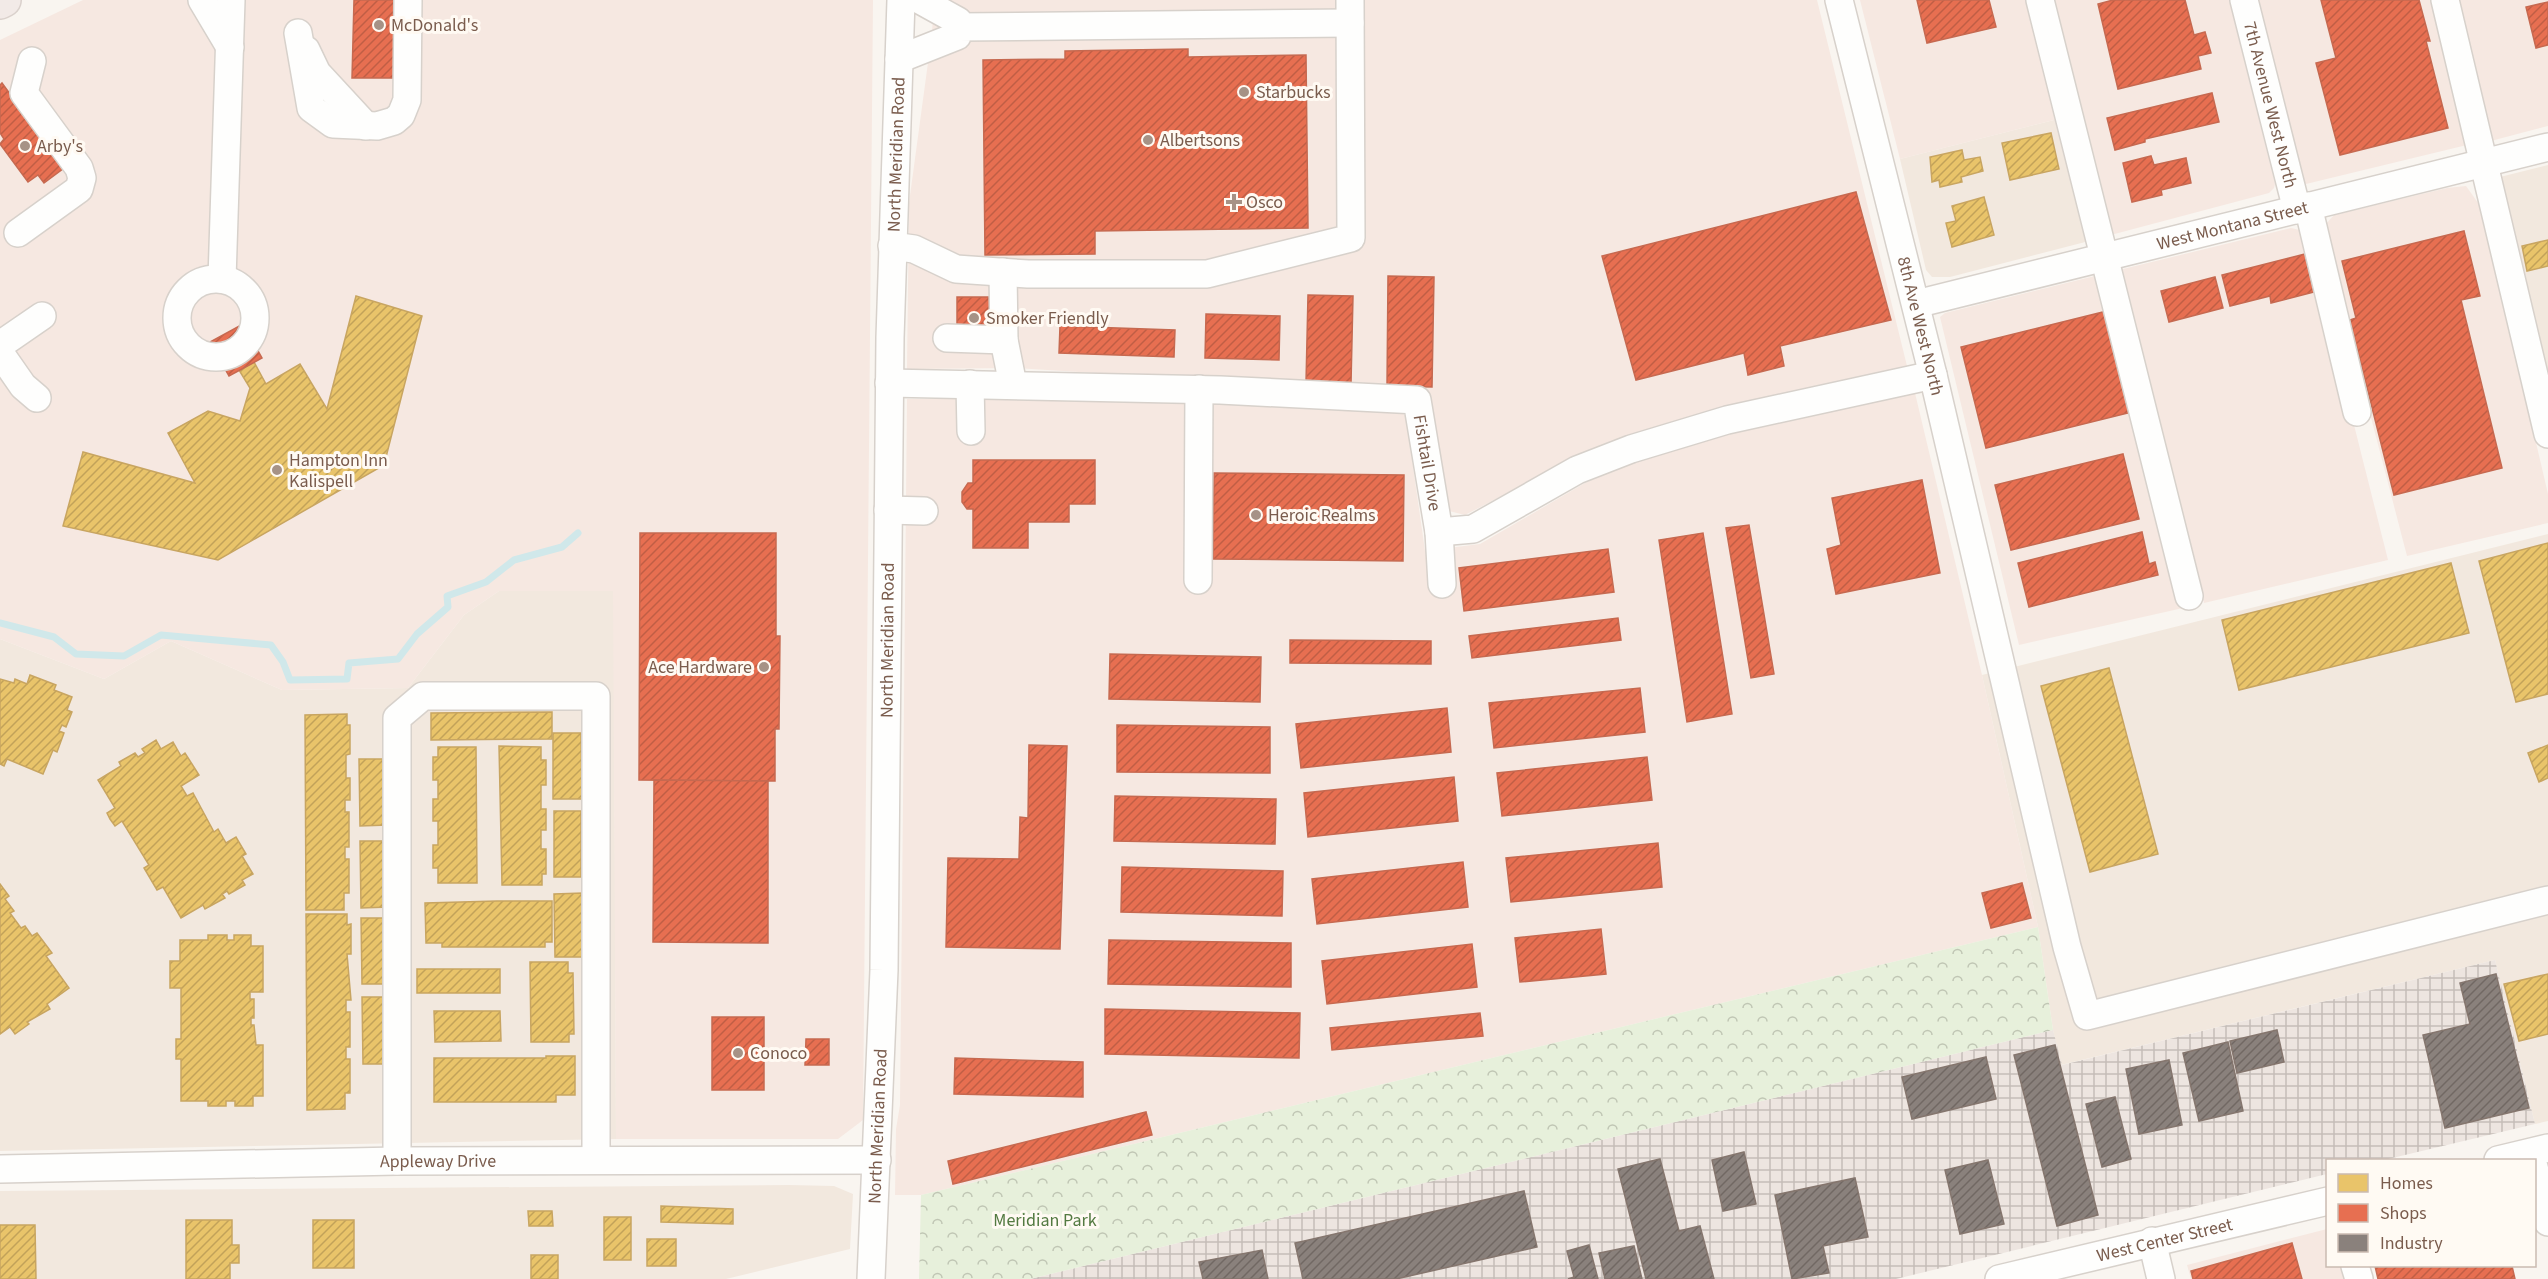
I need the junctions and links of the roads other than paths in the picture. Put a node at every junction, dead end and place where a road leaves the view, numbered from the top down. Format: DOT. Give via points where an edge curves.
graph roads {
  1 [pos="202,0"];
  2 [pos="231,0"];
  3 [pos="408,0"];
  4 [pos="901,0"];
  5 [pos="920,0"];
  6 [pos="1839,0"];
  7 [pos="2040,0"];
  8 [pos="2244,0"];
  9 [pos="2445,0"];
  10 [pos="1350,11"];
  11 [pos="958,28"];
  12 [pos="298,33"];
  13 [pos="230,48"];
  14 [pos="899,59"];
  15 [pos="32,61"];
  16 [pos="2548,147"];
  17 [pos="2484,163"];
  18 [pos="2302,208"];
  19 [pos="18,233"];
  20 [pos="892,246"];
  21 [pos="2105,257"];
  22 [pos="1003,272"];
  23 [pos="222,279"];
  24 [pos="1916,304"];
  25 [pos="42,316"];
  26 [pos="947,338"];
  27 [pos="1004,340"];
  28 [pos="0,345"];
  29 [pos="0,353"];
  30 [pos="1934,375"];
  31 [pos="889,383"];
  32 [pos="970,384"];
  33 [pos="1013,385"];
  34 [pos="1199,389"];
  35 [pos="37,398"];
  36 [pos="2357,412"];
  37 [pos="971,431"];
  38 [pos="2548,434"];
  39 [pos="888,510"];
  40 [pos="924,511"];
  41 [pos="1439,532"];
  42 [pos="1198,580"];
  43 [pos="1442,584"];
  44 [pos="2188,596"];
  45 [pos="2548,900"];
  46 [pos="2537,1157"];
  47 [pos="2518,1159"];
  48 [pos="596,1160"];
  49 [pos="877,1160"];
  50 [pos="397,1161"];
  51 [pos="0,1169"];
  52 [pos="2326,1202"];
  53 [pos="2547,1213"];
  54 [pos="2152,1241"];
  55 [pos="871,1279"];
  56 [pos="1999,1279"];
  57 [pos="2161,1279"];
  1 -- 13 [label="street"];
  2 -- 13 [label="street"];
  3 -- 12 [label="street" via="405,107 394,121 366,126 317,73"];
  4 -- 14 [label="street, North Meridian Road"];
  5 -- 11 [label="street"];
  6 -- 24 [label="street, 8th Ave West North"];
  7 -- 21 [label="street"];
  8 -- 18 [label="street, 7th Avenue West North"];
  9 -- 17 [label="street"];
  10 -- 11 [label="street"];
  10 -- 22 [label="street" via="1352,238 1207,274"];
  11 -- 14 [label="street"];
  13 -- 23 [label="street"];
  14 -- 20 [label="street, North Meridian Road"];
  15 -- 19 [label="street" via="24,93 79,168 82,178 80,189"];
  16 -- 17 [label="street, West Montana Street"];
  17 -- 18 [label="street, West Montana Street"];
  17 -- 38 [label="street"];
  18 -- 21 [label="street, West Montana Street"];
  18 -- 36 [label="street, 7th Avenue West North"];
  20 -- 22 [label="street" via="914,249 956,268"];
  20 -- 31 [label="street, North Meridian Road"];
  21 -- 24 [label="street, West Montana Street"];
  21 -- 44 [label="street"];
  22 -- 27 [label="street"];
  24 -- 30 [label="street, 8th Ave West North"];
  25 -- 28 [label="street"];
  26 -- 27 [label="street"];
  27 -- 33 [label="street"];
  29 -- 35 [label="street" via="23,386"];
  30 -- 41 [label="street, Fishtail Drive" via="1727,420 1631,449 1577,470 1473,529"];
  30 -- 45 [label="street, 8th Ave West North" via="2067,947 2087,1016"];
  31 -- 32 [label="street, Fishtail Drive"];
  31 -- 39 [label="street, North Meridian Road"];
  32 -- 33 [label="street, Fishtail Drive"];
  32 -- 37 [label="street"];
  33 -- 34 [label="street, Fishtail Drive"];
  34 -- 41 [label="street, Fishtail Drive" via="1417,400"];
  34 -- 42 [label="street"];
  39 -- 40 [label="street"];
  39 -- 49 [label="street, North Meridian Road" via="884,970"];
  41 -- 43 [label="street"];
  46 -- 47 [label="street"];
  46 -- 53 [label="street"];
  48 -- 49 [label="street, Appleway Drive"];
  48 -- 50 [label="street, Appleway Drive"];
  48 -- 50 [label="street" via="596,696 423,696 397,718"];
  49 -- 55 [label="street, North Meridian Road"];
  50 -- 51 [label="street, Appleway Drive"];
  52 -- 54 [label="street, West Center Street"];
  54 -- 56 [label="street, West Center Street"];
  54 -- 57 [label="street"];
}
